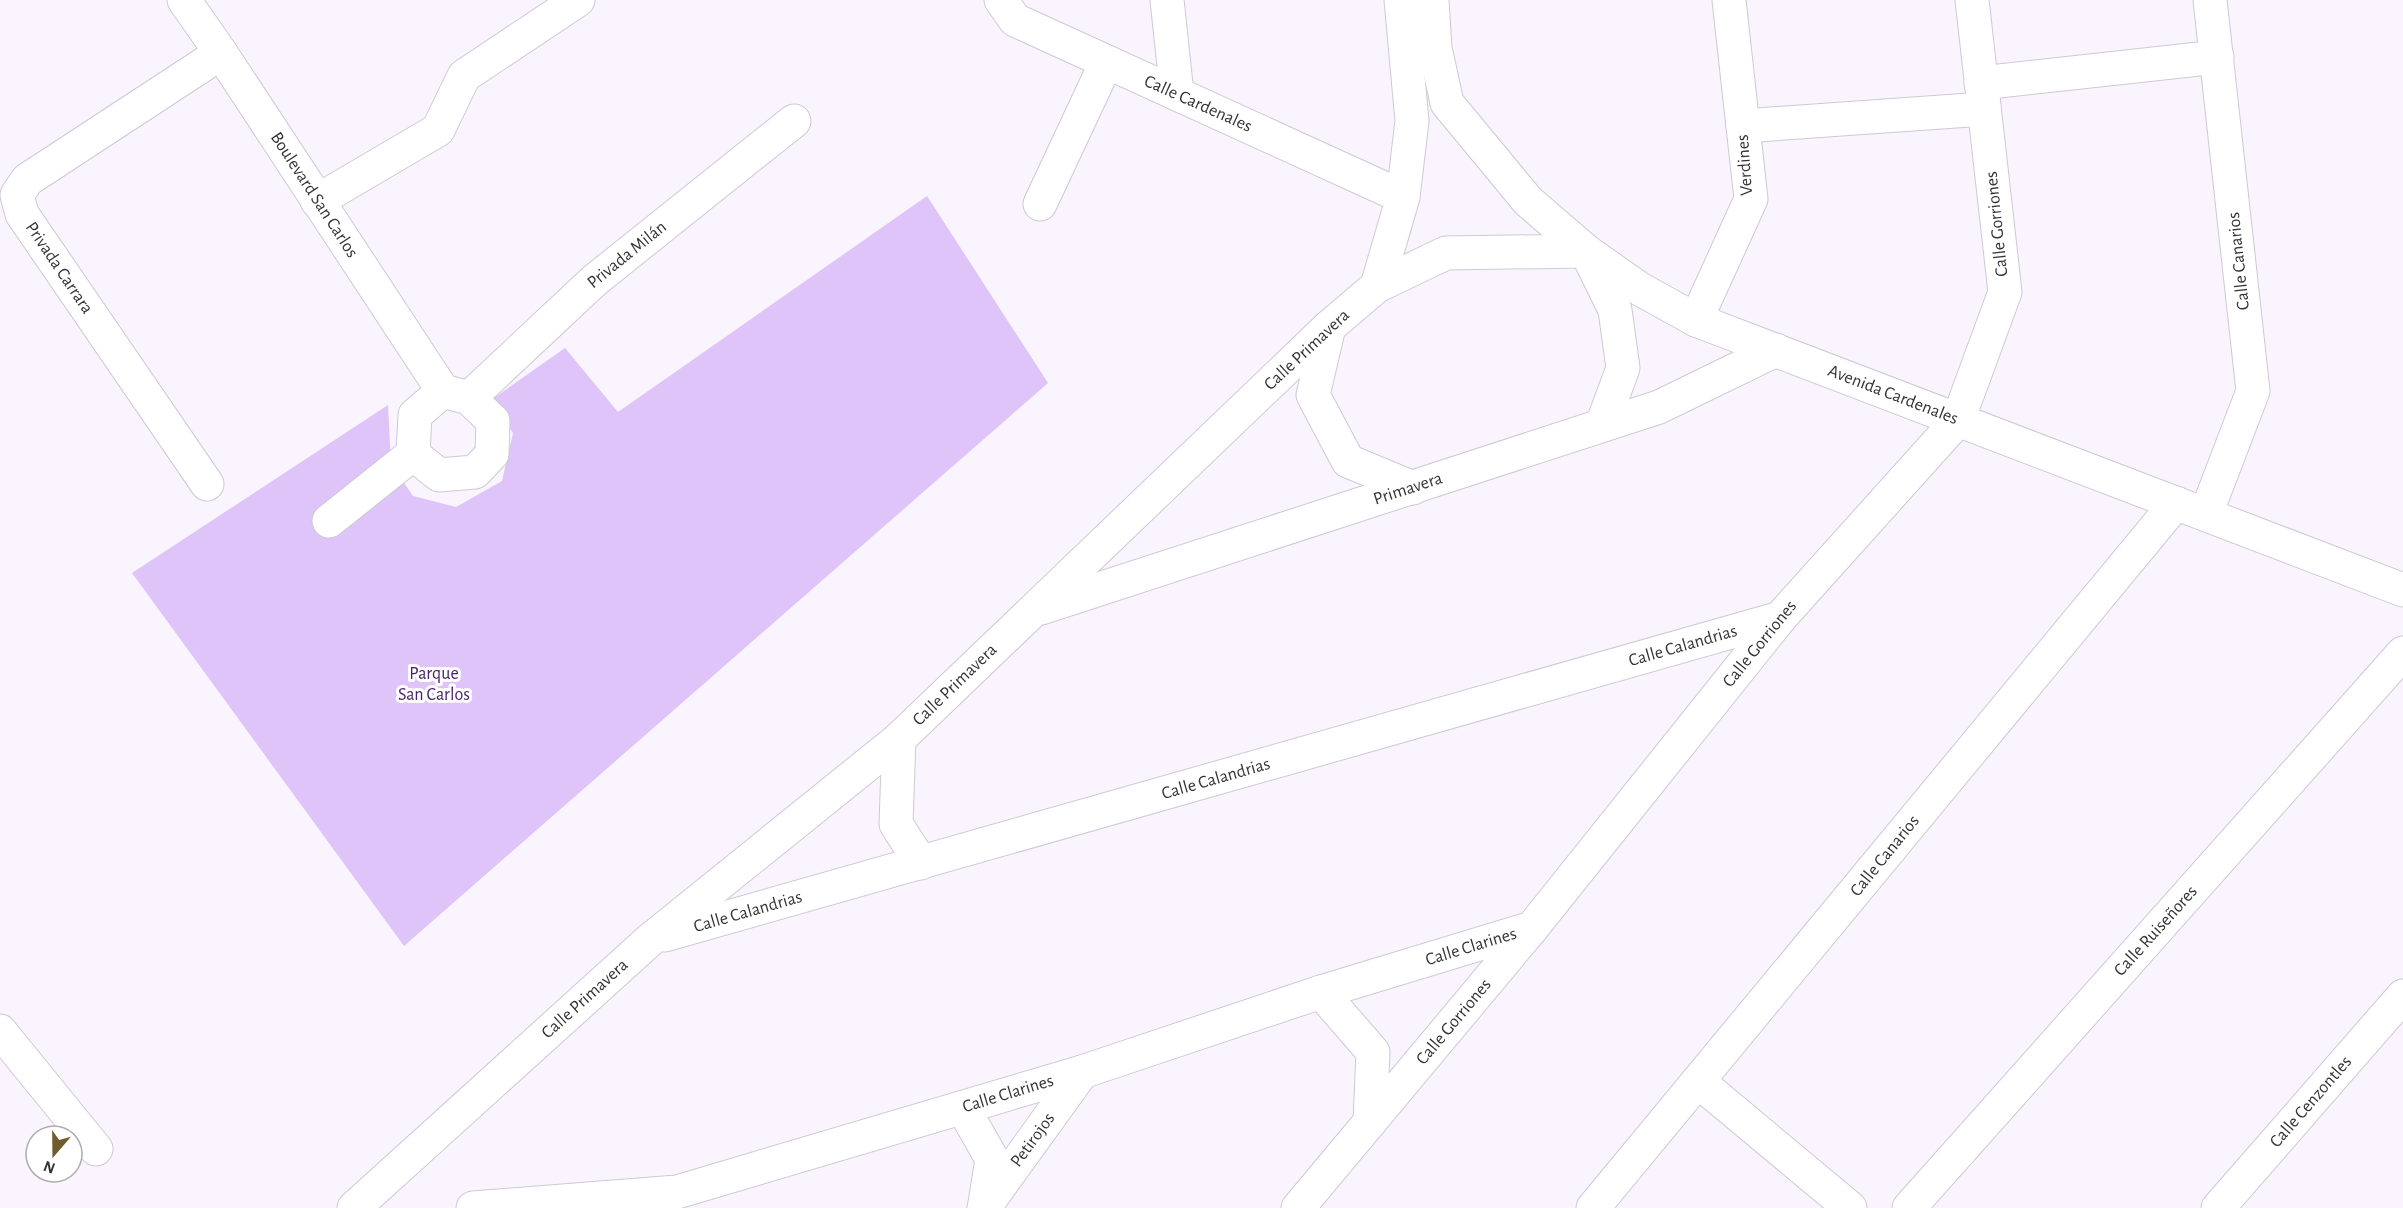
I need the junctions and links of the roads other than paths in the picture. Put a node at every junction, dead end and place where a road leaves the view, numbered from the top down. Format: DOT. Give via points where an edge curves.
graph roads {
  1 [pos="578,0"];
  2 [pos="1001,0"];
  3 [pos="1167,0"];
  4 [pos="1401,0"];
  5 [pos="1432,0"];
  6 [pos="1729,0"];
  7 [pos="1972,0"];
  8 [pos="2210,0"];
  9 [pos="196,5"];
  10 [pos="222,53"];
  11 [pos="2217,57"];
  12 [pos="1106,63"];
  13 [pos="1177,94"];
  14 [pos="1983,96"];
  15 [pos="1447,102"];
  16 [pos="794,120"];
  17 [pos="1412,121"];
  18 [pos="1743,126"];
  19 [pos="1403,197"];
  20 [pos="317,201"];
  21 [pos="1040,204"];
  22 [pos="1586,251"];
  23 [pos="1377,286"];
  24 [pos="1696,320"];
  25 [pos="1329,327"];
  26 [pos="1776,350"];
  27 [pos="456,395"];
  28 [pos="1958,420"];
  29 [pos="1602,425"];
  30 [pos="414,454"];
  31 [pos="207,484"];
  32 [pos="1413,488"];
  33 [pos="2191,508"];
  34 [pos="329,521"];
  35 [pos="2403,590"];
  36 [pos="1034,611"];
  37 [pos="1780,618"];
  38 [pos="2403,653"];
  39 [pos="899,739"];
  40 [pos="921,863"];
  41 [pos="1532,928"];
  42 [pos="651,939"];
  43 [pos="1322,992"];
  44 [pos="2403,996"];
  45 [pos="0,1031"];
  46 [pos="1082,1072"];
  47 [pos="1699,1082"];
  48 [pos="963,1108"];
  49 [pos="1370,1122"];
  50 [pos="96,1149"];
  51 [pos="669,1200"];
  52 [pos="592,1203"];
  53 [pos="354,1208"];
  54 [pos="473,1208"];
  55 [pos="984,1208"];
  56 [pos="1298,1208"];
  57 [pos="1593,1208"];
  58 [pos="1850,1208"];
  59 [pos="1910,1208"];
  60 [pos="2218,1208"];
  1 -- 20 [label="street" via="464,76 438,130"];
  2 -- 12 [label="street, Calle Cardenales" via="1015,20"];
  3 -- 13 [label="street"];
  4 -- 17 [label="street"];
  5 -- 15 [label="street" via="1435,48"];
  6 -- 18 [label="street, Verdines"];
  7 -- 14 [label="street, Calle Gorriones"];
  8 -- 11 [label="street, Calle Canarios"];
  9 -- 10 [label="street, Boulevard San Carlos"];
  10 -- 20 [label="street, Boulevard San Carlos"];
  10 -- 31 [label="street, Privada Carrara" via="27,180 17,195 22,214"];
  11 -- 14 [label="street"];
  11 -- 33 [label="street, Calle Canarios" via="2253,391"];
  12 -- 13 [label="street, Calle Cardenales"];
  12 -- 21 [label="street"];
  13 -- 19 [label="street, Calle Cardenales"];
  14 -- 18 [label="street"];
  14 -- 28 [label="street, Calle Gorriones" via="2005,292"];
  15 -- 17 [label="street"];
  15 -- 22 [label="street, Avenida Cardenales" via="1528,201"];
  16 -- 27 [label="street, Privada Milán"];
  17 -- 19 [label="street"];
  18 -- 24 [label="street, Verdines" via="1751,199"];
  19 -- 23 [label="street"];
  20 -- 27 [label="street, Boulevard San Carlos"];
  22 -- 23 [label="street, Calle Primavera" via="1446,254"];
  22 -- 24 [label="street, Avenida Cardenales" via="1640,289"];
  22 -- 29 [label="street" via="1615,310 1623,368"];
  23 -- 25 [label="street, Calle Primavera"];
  24 -- 26 [label="street, Avenida Cardenales"];
  25 -- 32 [label="street" via="1314,394 1348,461"];
  25 -- 36 [label="street, Calle Primavera"];
  26 -- 28 [label="street, Avenida Cardenales"];
  26 -- 29 [label="street, Primavera" via="1659,407"];
  27 -- 30 [label="street" via="415,415"];
  27 -- 30 [label="street, Boulevard San Carlos" via="493,421 492,454 475,472 439,475"];
  28 -- 33 [label="street, Avenida Cardenales"];
  28 -- 37 [label="street, Calle Gorriones"];
  29 -- 32 [label="street, Primavera"];
  30 -- 34 [label="street"];
  32 -- 36 [label="street, Primavera"];
  33 -- 35 [label="street, Avenida Cardenales"];
  33 -- 47 [label="street, Calle Canarios"];
  36 -- 39 [label="street, Calle Primavera"];
  37 -- 40 [label="street, Calle Calandrias"];
  37 -- 41 [label="street, Calle Gorriones"];
  38 -- 59 [label="street, Calle Ruiseñores"];
  39 -- 40 [label="street" via="896,824"];
  39 -- 42 [label="street, Calle Primavera"];
  40 -- 42 [label="street, Calle Calandrias"];
  41 -- 43 [label="street, Calle Clarines"];
  41 -- 49 [label="street, Calle Gorriones"];
  42 -- 53 [label="street, Calle Primavera"];
  43 -- 46 [label="street, Calle Clarines"];
  43 -- 49 [label="street" via="1373,1052"];
  44 -- 60 [label="street, Calle Cenzontles"];
  45 -- 50 [label="street"];
  46 -- 48 [label="street, Calle Clarines"];
  46 -- 55 [label="street, Petirojos"];
  47 -- 57 [label="street, Calle Canarios"];
  47 -- 58 [label="street"];
  48 -- 51 [label="street, Calle Clarines"];
  48 -- 55 [label="street, Petirojos" via="992,1159"];
  49 -- 56 [label="street, Calle Gorriones"];
  51 -- 52 [label="street, Calle Clarines"];
  52 -- 54 [label="street, Calle Clarines"];
}
